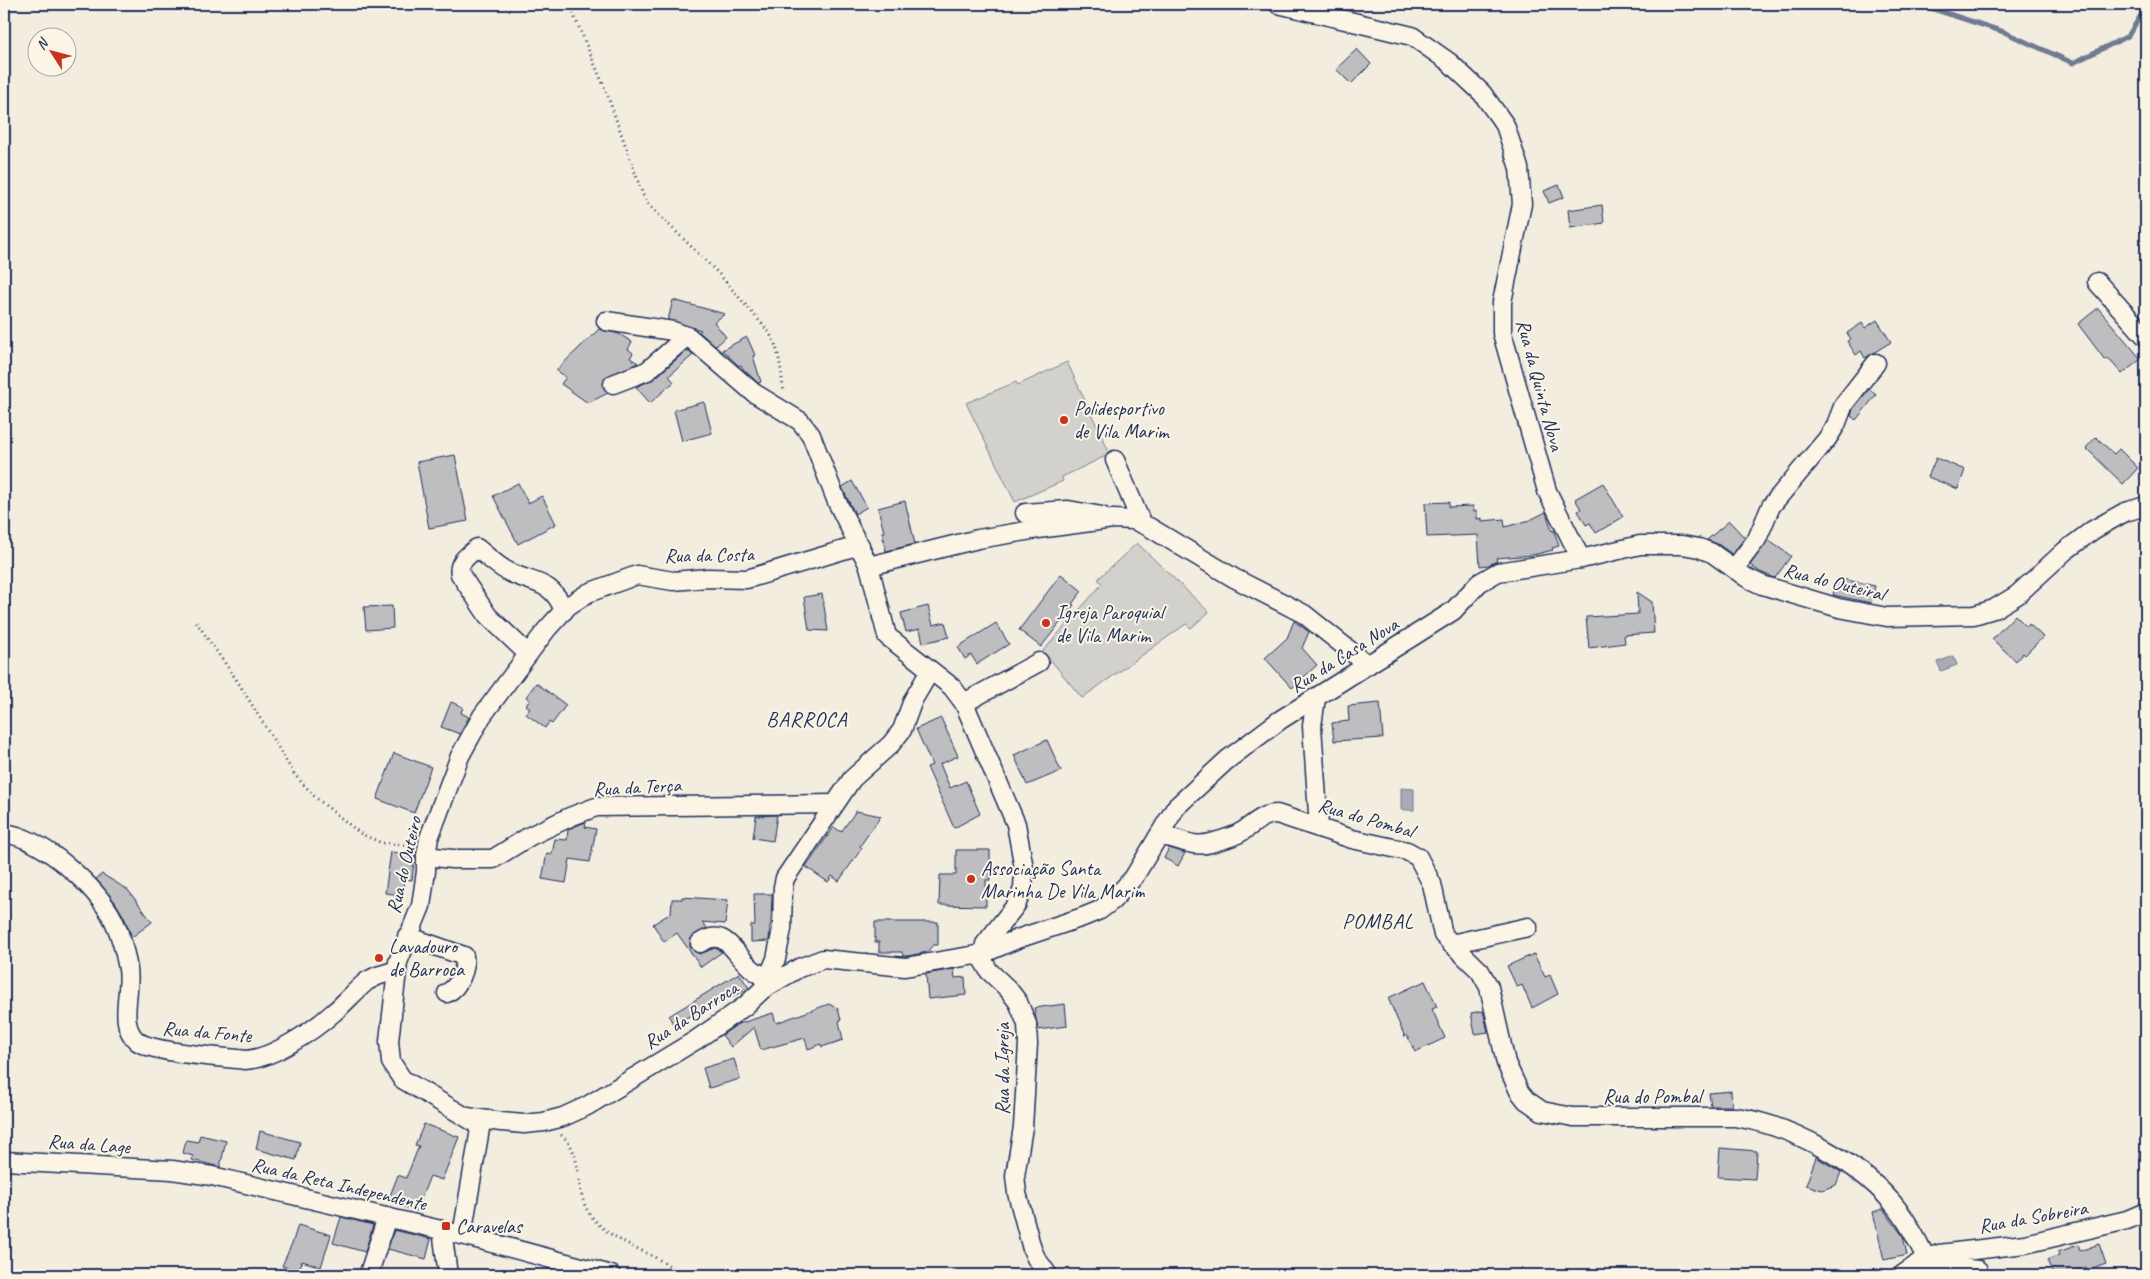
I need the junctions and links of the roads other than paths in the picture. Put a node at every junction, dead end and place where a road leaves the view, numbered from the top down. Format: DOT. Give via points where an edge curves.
graph roads {
  1 [pos="1278,4"];
  2 [pos="2097,282"];
  3 [pos="606,321"];
  4 [pos="687,336"];
  5 [pos="2146,336"];
  6 [pos="1876,363"];
  7 [pos="613,384"];
  8 [pos="1116,460"];
  9 [pos="2146,506"];
  10 [pos="1025,513"];
  11 [pos="1113,519"];
  12 [pos="1141,522"];
  13 [pos="860,545"];
  14 [pos="1581,559"];
  15 [pos="869,566"];
  16 [pos="1734,569"];
  17 [pos="564,610"];
  18 [pos="527,653"];
  19 [pos="1039,662"];
  20 [pos="1368,665"];
  21 [pos="930,671"];
  22 [pos="1316,698"];
  23 [pos="964,704"];
  24 [pos="834,804"];
  25 [pos="1319,828"];
  26 [pos="4,834"];
  27 [pos="1158,837"];
  28 [pos="426,852"];
  29 [pos="1528,927"];
  30 [pos="408,936"];
  31 [pos="700,942"];
  32 [pos="1451,944"];
  33 [pos="982,954"];
  34 [pos="397,970"];
  35 [pos="766,984"];
  36 [pos="447,993"];
  37 [pos="462,1115"];
  38 [pos="4,1161"];
  39 [pos="172,1170"];
  40 [pos="2146,1212"];
  41 [pos="387,1217"];
  42 [pos="2146,1220"];
  43 [pos="442,1230"];
  44 [pos="2112,1233"];
  45 [pos="462,1235"];
  46 [pos="1921,1261"];
  47 [pos="370,1270"];
  48 [pos="1978,1270"];
  49 [pos="448,1275"];
  50 [pos="611,1275"];
  51 [pos="1048,1275"];
  52 [pos="1902,1275"];
  1 -- 14 [label="street, Rua da Quinta Nova" via="1412,36 1449,62 1482,93 1505,125 1516,155 1522,192 1521,217 1502,302 1502,332 1547,491"];
  2 -- 5 [label="street"];
  3 -- 4 [label="street"];
  4 -- 7 [label="street" via="647,371"];
  4 -- 13 [label="street" via="754,393 800,421 811,435 837,502"];
  6 -- 16 [label="street" via="1844,404 1831,432 1771,506 1757,539"];
  8 -- 12 [label="street"];
  9 -- 16 [label="street, Rua do Outeiral" via="2125,512 2093,530 2017,595 1994,609 1974,614 1887,617 1863,613 1770,588"];
  10 -- 11 [label="street" via="1078,511"];
  11 -- 12 [label="street"];
  11 -- 15 [label="street" via="978,539"];
  12 -- 20 [label="street" via="1241,582 1304,614"];
  13 -- 15 [label="street"];
  13 -- 17 [label="street, Rua da Costa" via="747,580 708,578 673,581 637,575 588,593"];
  14 -- 16 [label="street, Rua do Outeiral" via="1640,546 1682,545 1712,553"];
  14 -- 20 [label="street, Rua da Casa Nova" via="1488,576 1453,611"];
  15 -- 21 [label="street" via="888,636"];
  17 -- 18 [label="street, Rua do Outeiro"];
  17 -- 18 [label="street" via="548,587 505,570 477,548 462,562 460,574 481,608"];
  18 -- 28 [label="street, Rua do Outeiro" via="463,748"];
  19 -- 23 [label="street"];
  20 -- 22 [label="street, Rua da Casa Nova"];
  21 -- 23 [label="street" via="952,688"];
  21 -- 24 [label="street, Rua da Barroca" via="902,730 858,774"];
  22 -- 25 [label="street" via="1312,726"];
  22 -- 27 [label="street, Rua da Casa Nova" via="1259,736 1205,780 1176,807"];
  23 -- 33 [label="street" via="1016,824 1024,868 1019,900 988,940"];
  24 -- 28 [label="street, Rua da Terça" via="596,807 530,836 493,860"];
  24 -- 35 [label="street, Rua da Barroca" via="783,882 782,929"];
  25 -- 27 [label="street, Rua do Pombal" via="1273,814 1264,816 1231,837 1204,844 1192,845 1170,837"];
  25 -- 32 [label="street, Rua do Pombal" via="1407,851 1418,857 1431,879 1441,930"];
  26 -- 34 [label="street, Rua da Fonte" via="20,836 56,859 82,881 108,911 122,940 128,967 127,1027 134,1038 148,1047 246,1060 260,1058 320,1024 368,981"];
  27 -- 33 [label="street" via="1134,877 1106,906"];
  28 -- 30 [label="street, Rua do Outeiro" via="423,900"];
  29 -- 32 [label="street"];
  30 -- 34 [label="street, Rua do Outeiro"];
  30 -- 36 [label="street" via="464,956 458,984"];
  31 -- 35 [label="street" via="712,936 720,937"];
  32 -- 46 [label="street, Rua do Pombal" via="1486,979 1506,1063 1519,1091 1533,1106 1573,1117 1735,1117 1785,1131 1835,1156 1878,1188 1899,1210"];
  33 -- 35 [label="street" via="905,967 823,959"];
  33 -- 51 [label="street, Rua da Igreja" via="985,967 1018,1002 1027,1024 1023,1127 1015,1185 1032,1248"];
  34 -- 37 [label="street, Rua do Outeiro" via="389,1041 395,1070 408,1084"];
  35 -- 37 [label="street, Rua da Barroca" via="745,1006 696,1040 587,1106 563,1117 540,1123 513,1124"];
  37 -- 45 [label="street, Rua do Outeiro" via="478,1125 480,1133"];
  38 -- 39 [label="street, Rua da Lage"];
  39 -- 41 [label="street, Rua da Reta Independente" via="254,1185"];
  40 -- 46 [label="street, Rua da Sobreira" via="2127,1220 2025,1244 1950,1252"];
  41 -- 43 [label="street, Rua da Reta Independente"];
  41 -- 47 [label="street"];
  42 -- 44 [label="street"];
  43 -- 45 [label="street, Rua da Reta Independente"];
  43 -- 49 [label="street"];
  45 -- 50 [label="street, Rua da Reta Independente"];
  46 -- 48 [label="street"];
  46 -- 52 [label="street"];
}
